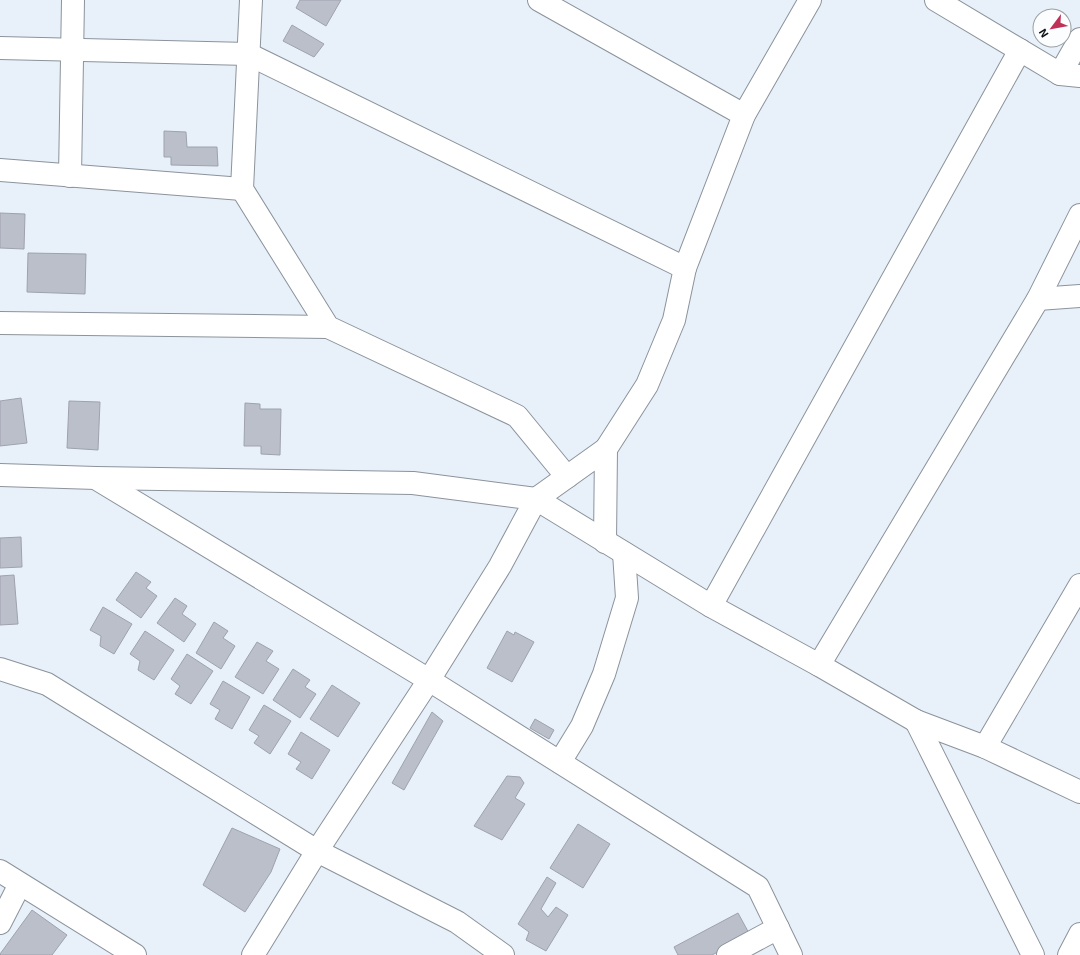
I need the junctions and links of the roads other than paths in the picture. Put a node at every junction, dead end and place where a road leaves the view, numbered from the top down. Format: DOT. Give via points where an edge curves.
graph roads {
  1 [pos="73,0"];
  2 [pos="251,0"];
  3 [pos="539,0"];
  4 [pos="810,0"];
  5 [pos="936,0"];
  6 [pos="1080,39"];
  7 [pos="0,48"];
  8 [pos="72,50"];
  9 [pos="1020,50"];
  10 [pos="248,54"];
  11 [pos="1070,75"];
  12 [pos="744,115"];
  13 [pos="0,170"];
  14 [pos="70,176"];
  15 [pos="242,189"];
  16 [pos="1080,215"];
  17 [pos="685,268"];
  18 [pos="1080,296"];
  19 [pos="1038,299"];
  20 [pos="0,322"];
  21 [pos="328,327"];
  22 [pos="606,449"];
  23 [pos="0,475"];
  24 [pos="567,477"];
  25 [pos="96,478"];
  26 [pos="536,499"];
  27 [pos="605,542"];
  28 [pos="624,553"];
  29 [pos="1080,585"];
  30 [pos="711,606"];
  31 [pos="818,664"];
  32 [pos="0,669"];
  33 [pos="429,680"];
  34 [pos="916,721"];
  35 [pos="985,747"];
  36 [pos="560,762"];
  37 [pos="1080,792"];
  38 [pos="317,851"];
  39 [pos="0,871"];
  40 [pos="20,884"];
  41 [pos="0,923"];
  42 [pos="778,928"];
  43 [pos="1080,934"];
  44 [pos="135,955"];
  45 [pos="253,955"];
  46 [pos="503,955"];
  47 [pos="728,955"];
  48 [pos="791,955"];
  49 [pos="1033,955"];
  50 [pos="1069,955"];
  1 -- 8 [label="street"];
  2 -- 10 [label="street"];
  3 -- 12 [label="street"];
  4 -- 12 [label="street"];
  5 -- 9 [label="street"];
  6 -- 11 [label="street"];
  7 -- 8 [label="street"];
  8 -- 10 [label="street"];
  8 -- 14 [label="street"];
  9 -- 11 [label="street"];
  9 -- 30 [label="street"];
  10 -- 15 [label="street"];
  10 -- 17 [label="street"];
  12 -- 17 [label="street"];
  13 -- 14 [label="street"];
  14 -- 15 [label="street"];
  15 -- 21 [label="street"];
  16 -- 19 [label="street"];
  17 -- 22 [label="street" via="674,320 647,385"];
  18 -- 19 [label="street"];
  19 -- 31 [label="street"];
  20 -- 21 [label="street"];
  21 -- 24 [label="street" via="517,416"];
  22 -- 24 [label="street"];
  22 -- 27 [label="street"];
  23 -- 25 [label="street"];
  24 -- 26 [label="street"];
  25 -- 26 [label="street" via="413,483"];
  25 -- 33 [label="street"];
  26 -- 27 [label="street"];
  26 -- 33 [label="street" via="500,566"];
  27 -- 28 [label="street"];
  28 -- 30 [label="street"];
  28 -- 36 [label="street" via="627,598 604,674 582,726"];
  29 -- 35 [label="street"];
  30 -- 31 [label="street"];
  31 -- 34 [label="street"];
  32 -- 38 [label="street" via="47,684"];
  33 -- 36 [label="street"];
  33 -- 38 [label="street"];
  34 -- 35 [label="street"];
  34 -- 49 [label="street"];
  35 -- 37 [label="street"];
  36 -- 42 [label="street" via="758,887"];
  38 -- 45 [label="street"];
  38 -- 46 [label="street" via="456,922"];
  39 -- 40 [label="street"];
  40 -- 41 [label="street"];
  40 -- 44 [label="street"];
  42 -- 47 [label="street"];
  42 -- 48 [label="street"];
  43 -- 50 [label="street"];
}
